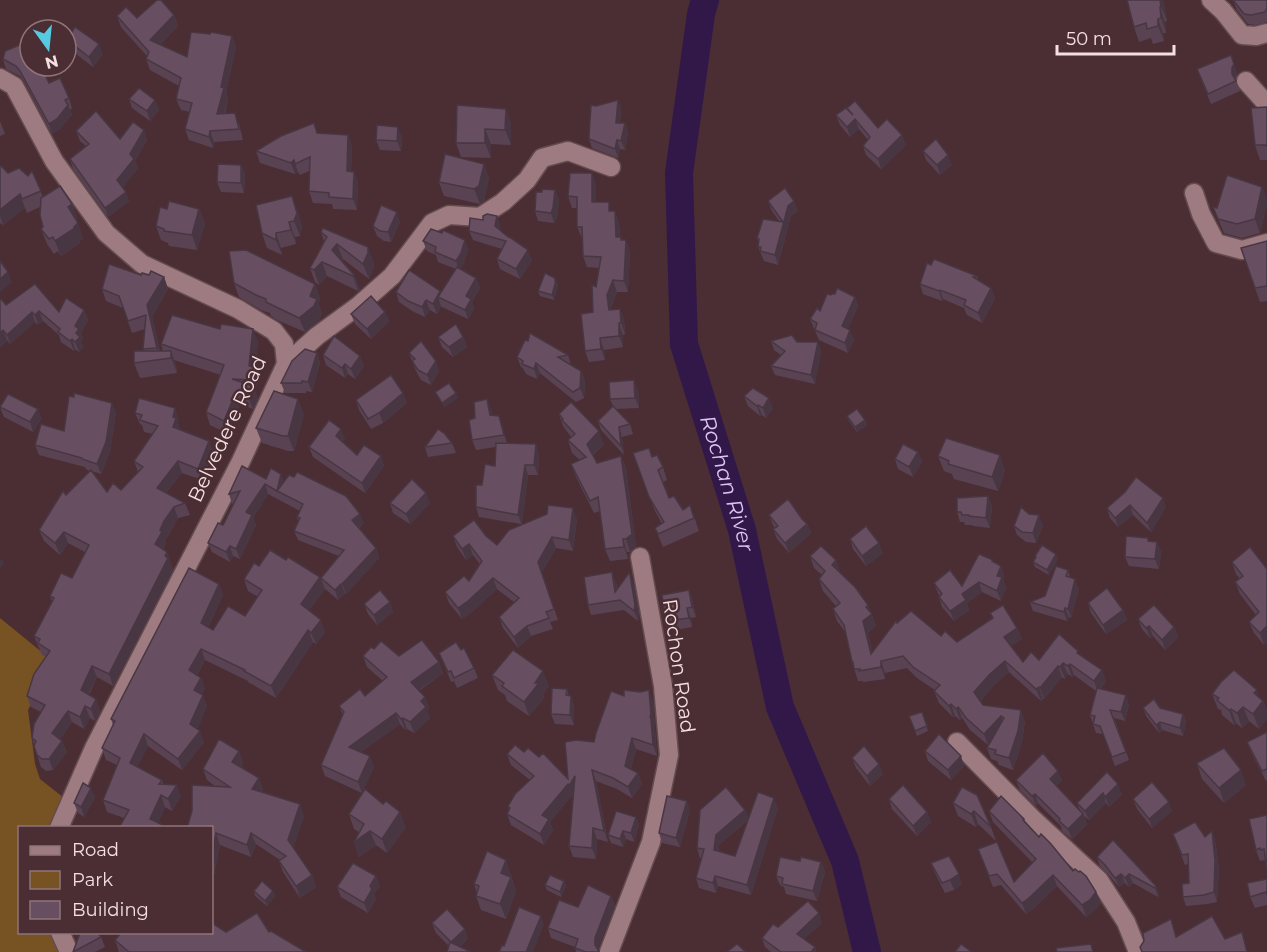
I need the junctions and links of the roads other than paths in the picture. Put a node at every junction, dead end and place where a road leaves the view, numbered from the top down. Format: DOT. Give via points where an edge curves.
graph roads {
  1 [pos="1211,0"];
  2 [pos="1267,33"];
  3 [pos="0,78"];
  4 [pos="1246,81"];
  5 [pos="1267,102"];
  6 [pos="611,167"];
  7 [pos="1194,193"];
  8 [pos="1267,243"];
  9 [pos="286,364"];
  10 [pos="640,557"];
  11 [pos="957,742"];
  12 [pos="60,826"];
  13 [pos="60,934"];
  14 [pos="69,952"];
  15 [pos="609,952"];
  16 [pos="1138,952"];
  1 -- 2 [label="street" via="1242,35"];
  3 -- 9 [label="street, Belvedere Road" via="14,86 54,161 106,233 142,264 238,309 274,331 284,344"];
  4 -- 5 [label="street"];
  6 -- 9 [label="street" via="568,151 542,158 527,180 504,202 480,217 449,215 432,223 392,276"];
  7 -- 8 [label="street" via="1216,243 1242,250"];
  9 -- 12 [label="street, Belvedere Road" via="241,461 94,748"];
  10 -- 15 [label="street, Rochon Road" via="663,686 669,755 651,842"];
  11 -- 16 [label="street" via="1099,880 1126,922"];
  13 -- 14 [label="street"];
}
